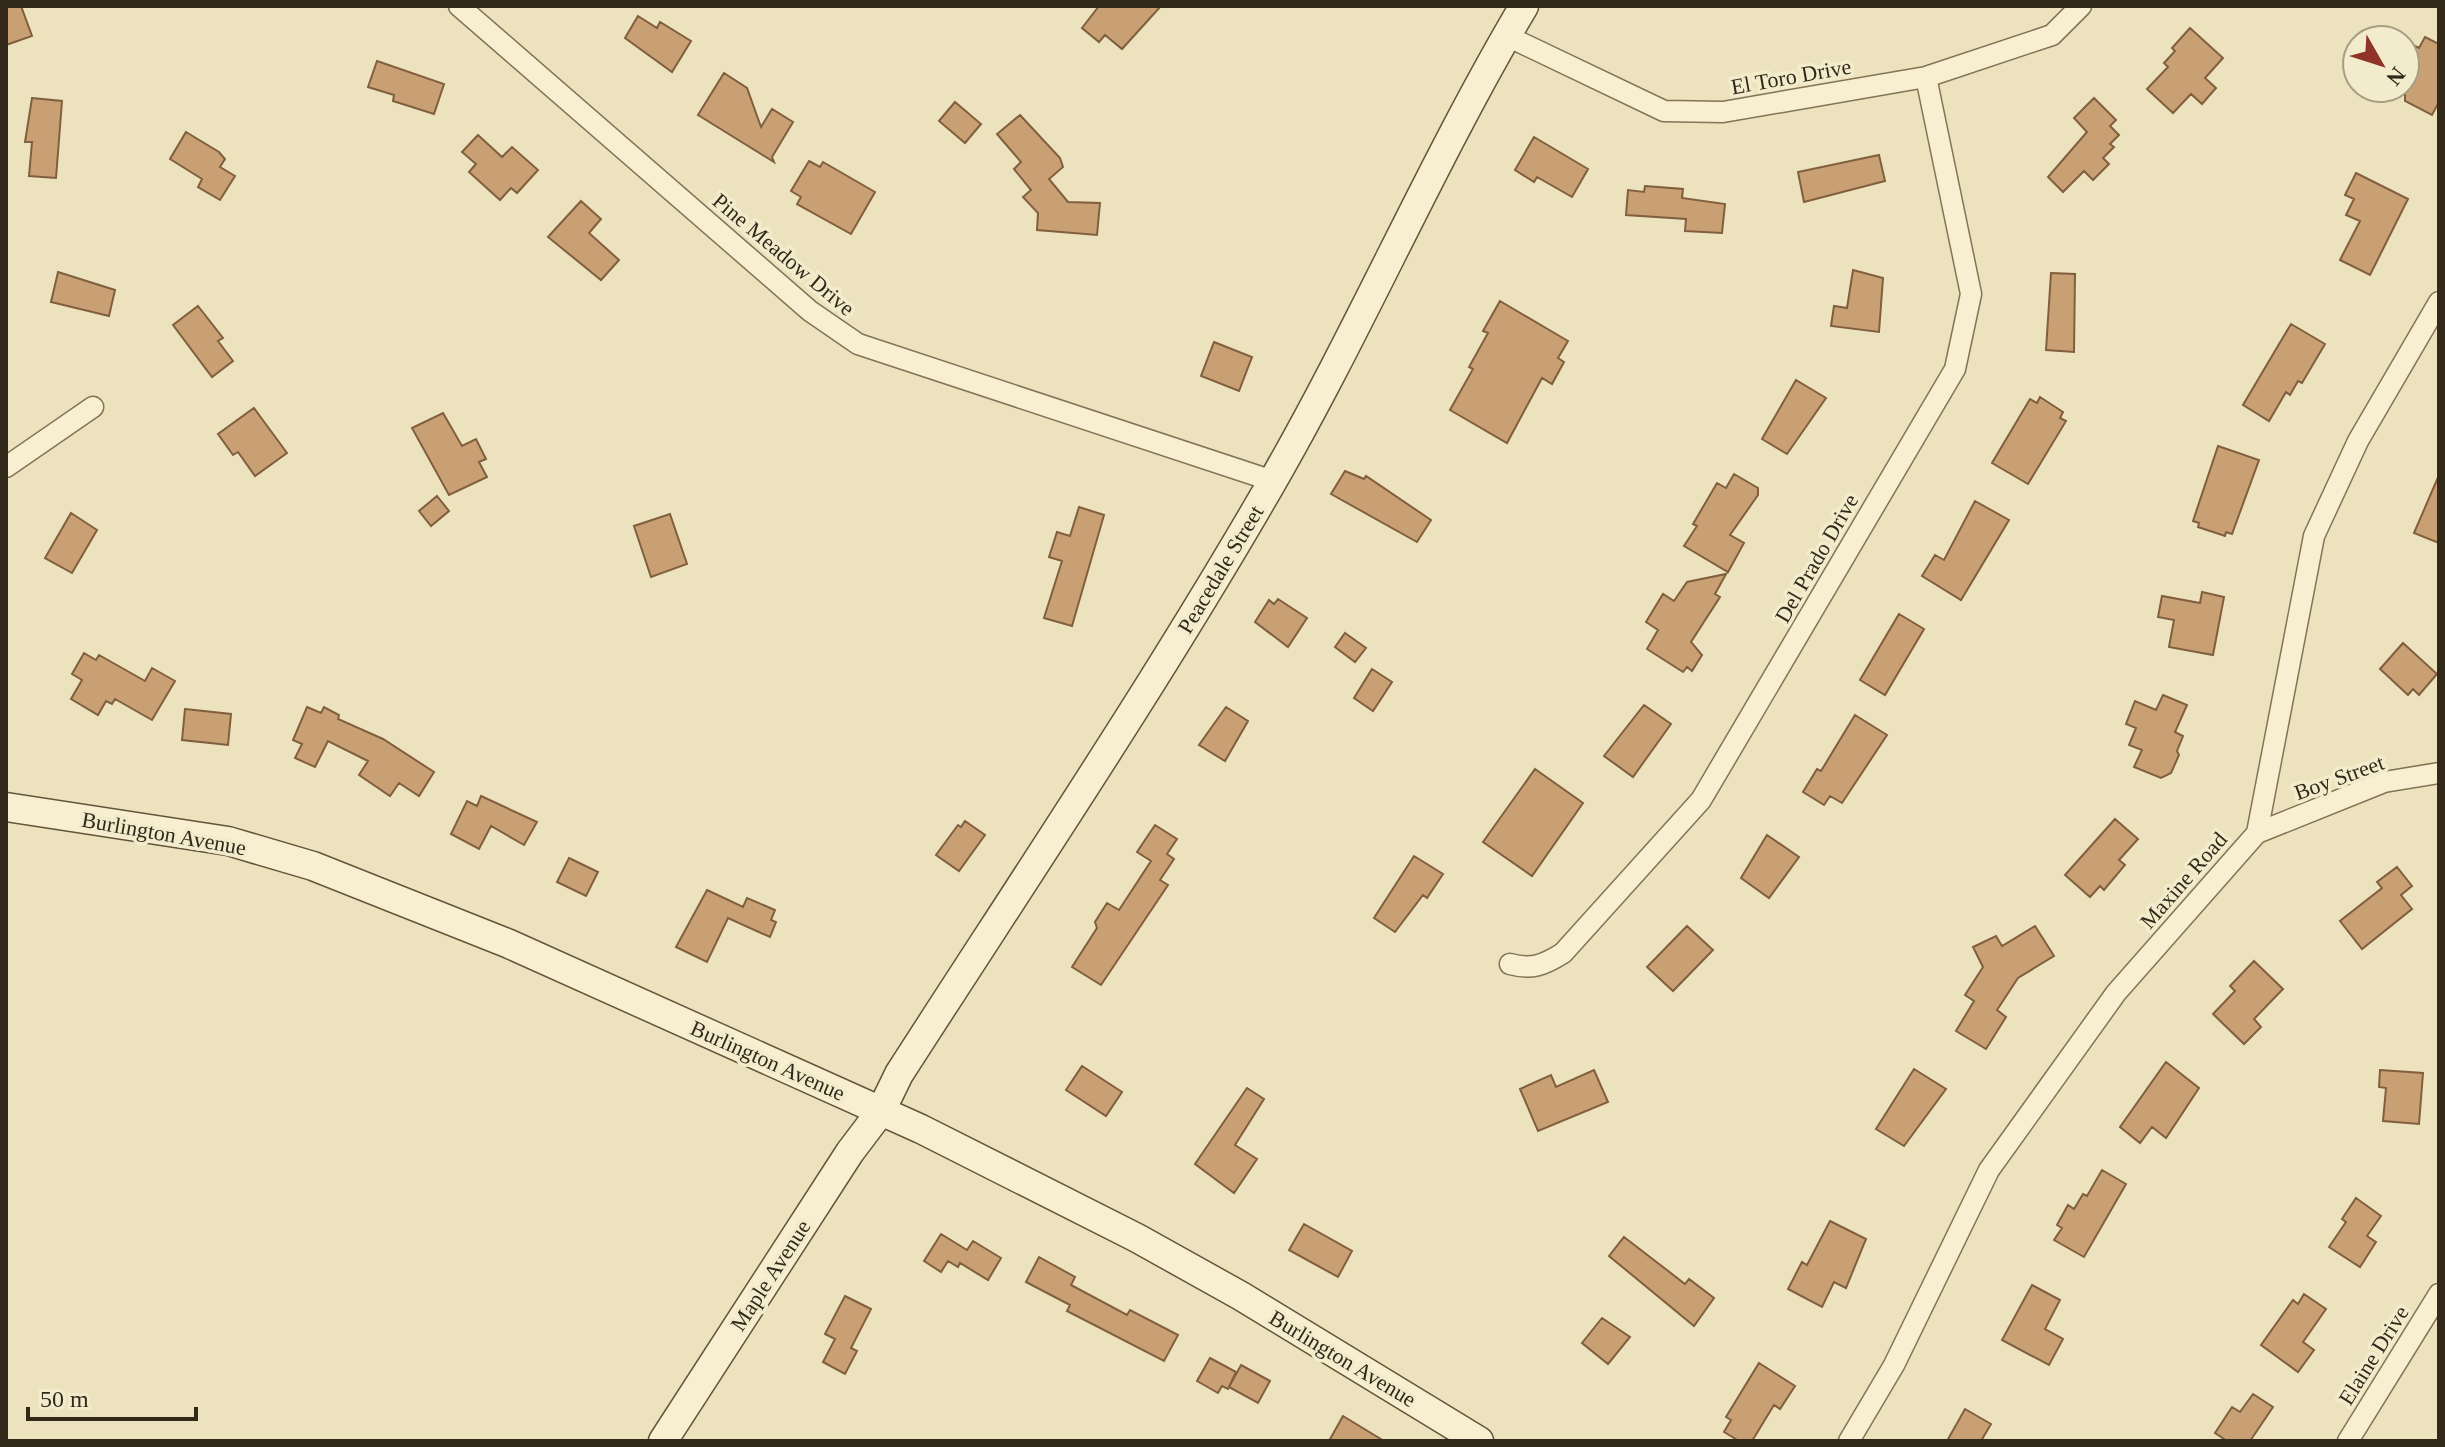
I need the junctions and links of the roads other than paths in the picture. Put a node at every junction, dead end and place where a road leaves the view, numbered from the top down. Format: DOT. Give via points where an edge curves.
graph roads {
  1 [pos="459,6"];
  2 [pos="1524,6"];
  3 [pos="2081,6"];
  4 [pos="1507,36"];
  5 [pos="1926,77"];
  6 [pos="2439,302"];
  7 [pos="93,407"];
  8 [pos="6,467"];
  9 [pos="1273,481"];
  10 [pos="2439,773"];
  11 [pos="6,807"];
  12 [pos="2257,833"];
  13 [pos="1510,964"];
  14 [pos="881,1111"];
  15 [pos="2439,1294"];
  16 [pos="1462,1437"];
  17 [pos="663,1441"];
  18 [pos="1849,1441"];
  19 [pos="2348,1441"];
  1 -- 9 [label="street, Pine Meadow Drive" via="810,311 858,344"];
  2 -- 4 [label="main road, Peacedale Street"];
  3 -- 5 [label="street, El Toro Drive" via="2052,35"];
  4 -- 5 [label="street, El Toro Drive" via="1664,111 1723,112"];
  4 -- 9 [label="main road, Peacedale Street"];
  5 -- 13 [label="street, Del Prado Drive" via="1971,294 1955,369 1701,800 1563,953 1527,969"];
  6 -- 12 [label="street, Maxine Road" via="2358,441 2314,536"];
  7 -- 8 [label="street"];
  9 -- 14 [label="main road, Peacedale Street" via="1168,657 899,1074"];
  10 -- 12 [label="street, Boy Street" via="2384,782"];
  11 -- 14 [label="main road, Burlington Avenue" via="228,841 313,866 507,943"];
  12 -- 18 [label="street, Maxine Road" via="2116,993 1989,1170 1894,1365"];
  14 -- 16 [label="main road, Burlington Avenue" via="1137,1238 1241,1296"];
  14 -- 17 [label="main road, Maple Avenue"];
  15 -- 19 [label="street, Elaine Drive"];
}
